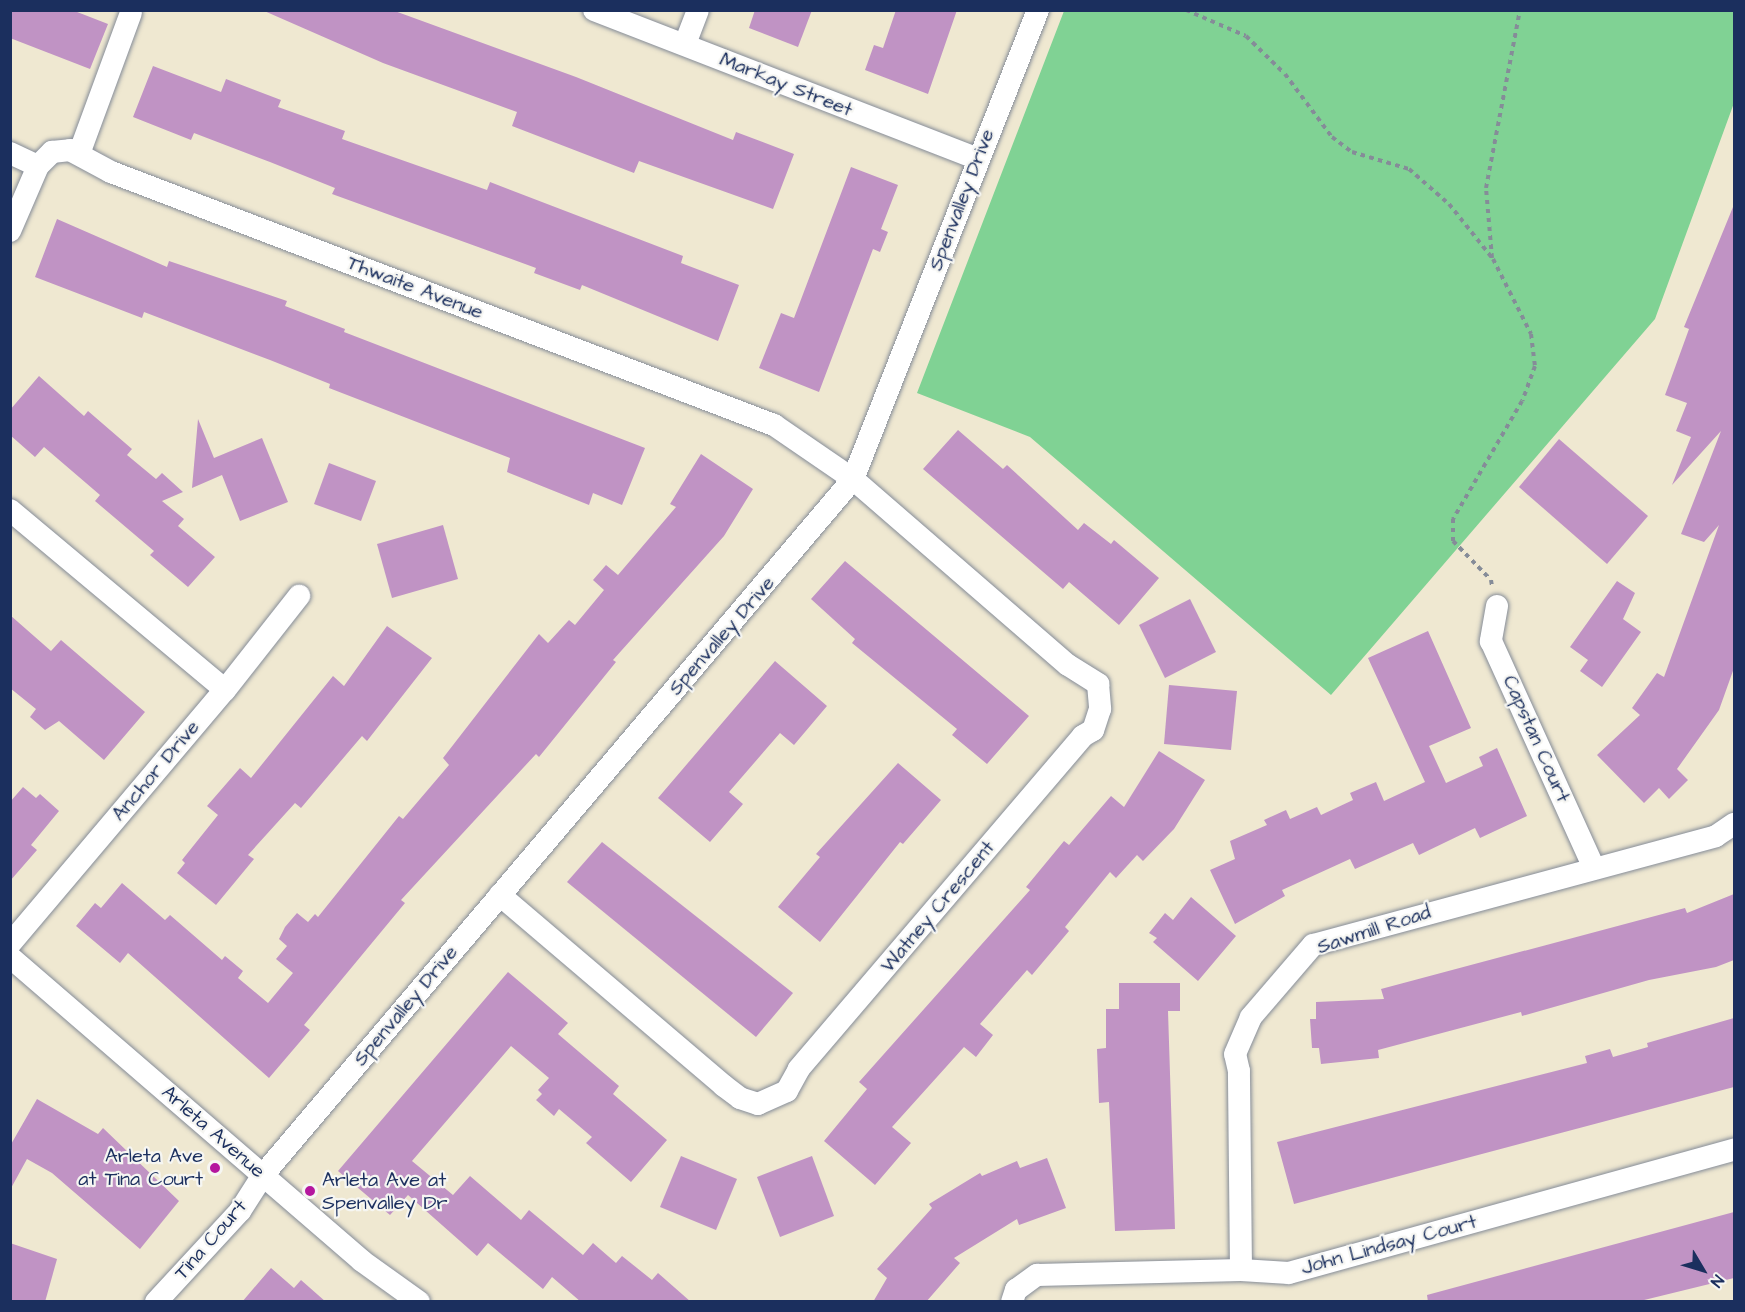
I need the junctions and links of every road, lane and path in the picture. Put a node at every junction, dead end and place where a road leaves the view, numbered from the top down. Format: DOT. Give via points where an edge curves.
graph roads {
  1 [pos="594,10"];
  2 [pos="698,10"];
  3 [pos="1038,10"];
  4 [pos="1186,10"];
  5 [pos="1520,10"];
  6 [pos="131,13"];
  7 [pos="685,44"];
  8 [pos="10,153"];
  9 [pos="79,154"];
  10 [pos="978,159"];
  11 [pos="38,166"];
  12 [pos="10,231"];
  13 [pos="1492,259"];
  14 [pos="853,478"];
  15 [pos="10,510"];
  16 [pos="299,596"];
  17 [pos="1497,606"];
  18 [pos="225,690"];
  19 [pos="1734,824"];
  20 [pos="1594,868"];
  21 [pos="500,895"];
  22 [pos="10,944"];
  23 [pos="10,957"];
  24 [pos="1734,1150"];
  25 [pos="263,1175"];
  26 [pos="1241,1270"];
  27 [pos="156,1302"];
  28 [pos="419,1302"];
  29 [pos="1012,1302"];
  1 -- 7 [label="street, Markay Street"];
  2 -- 7 [label="street"];
  3 -- 10 [label="street, Spenvalley Drive"];
  4 -- 13 [label="path" via="1245,36 1285,74 1332,137 1352,152 1408,169 1449,204"];
  5 -- 13 [label="path" via="1486,188"];
  6 -- 9 [label="street"];
  7 -- 10 [label="street, Markay Street"];
  8 -- 11 [label="street"];
  9 -- 11 [label="street, Thwaite Avenue" via="52,152"];
  9 -- 14 [label="street, Thwaite Avenue" via="111,172 774,424"];
  10 -- 14 [label="street, Spenvalley Drive"];
  11 -- 12 [label="street"];
  13 -- 17 [label="path" via="1531,334 1535,366 1522,401 1453,519 1453,541 1491,580"];
  14 -- 21 [label="street, Spenvalley Drive"];
  14 -- 21 [label="street, Watney Crescent" via="1068,665 1098,684 1101,709 1093,730 1083,736 799,1069 787,1091 758,1104 740,1098"];
  15 -- 18 [label="street"];
  16 -- 18 [label="street, Anchor Drive"];
  17 -- 20 [label="street, Capstan Court" via="1491,641"];
  18 -- 22 [label="street, Anchor Drive"];
  19 -- 20 [label="street, Sawmill Road" via="1716,836"];
  20 -- 26 [label="street, Sawmill Road" via="1370,927 1314,945 1306,954 1251,1017 1234,1054 1239,1071"];
  21 -- 25 [label="street, Spenvalley Drive"];
  23 -- 25 [label="street, Arleta Avenue"];
  24 -- 26 [label="street, John Lindsay Court" via="1289,1273"];
  25 -- 27 [label="street, Tina Court" via="240,1210"];
  25 -- 28 [label="street, Arleta Avenue" via="370,1267"];
  26 -- 29 [label="street, John Lindsay Court" via="1037,1275 1016,1290"];
}
